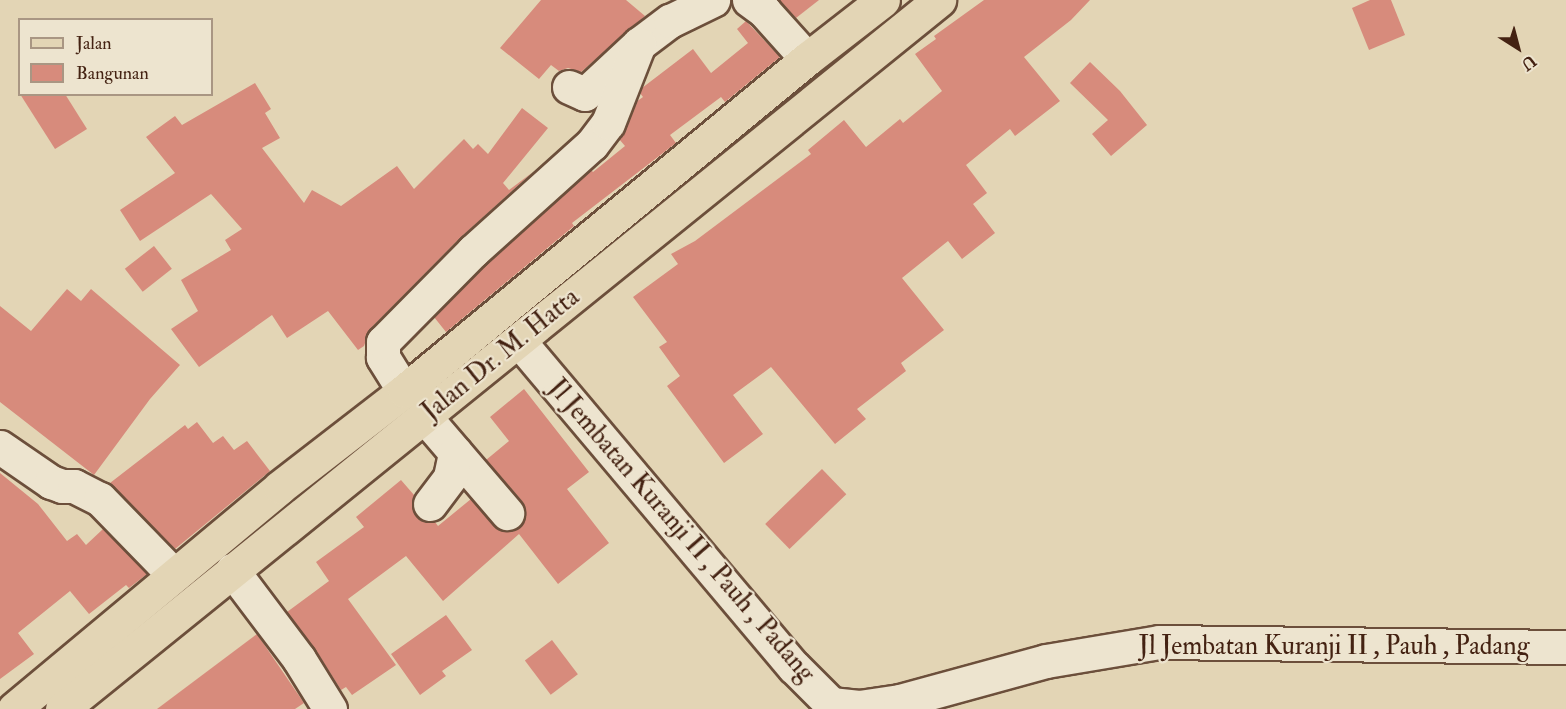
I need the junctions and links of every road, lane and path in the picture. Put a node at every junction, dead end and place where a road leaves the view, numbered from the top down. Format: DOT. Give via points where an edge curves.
graph roads {
  1 [pos="713,0"];
  2 [pos="749,0"];
  3 [pos="883,0"];
  4 [pos="939,0"];
  5 [pos="639,44"];
  6 [pos="807,59"];
  7 [pos="569,87"];
  8 [pos="519,341"];
  9 [pos="404,391"];
  10 [pos="424,416"];
  11 [pos="0,447"];
  12 [pos="455,453"];
  13 [pos="430,504"];
  14 [pos="507,513"];
  15 [pos="232,570"];
  16 [pos="174,575"];
  17 [pos="1566,647"];
  18 [pos="14,709"];
  19 [pos="62,709"];
  20 [pos="330,709"];
  1 -- 5 [label="street" via="670,21"];
  2 -- 6 [label="street"];
  3 -- 6 [label="main road, Jalan Dr. M. Hatta"];
  4 -- 8 [label="main road, Jalan Dr. M. Hatta"];
  5 -- 7 [label="street" via="585,94"];
  5 -- 9 [label="street" via="608,123 592,144 473,251 383,342 383,357"];
  6 -- 9 [label="main road, Jalan Dr. M. Hatta"];
  8 -- 10 [label="main road, Jalan Dr. M. Hatta"];
  8 -- 17 [label="street, Jl Jembatan Kuranji II , Pauh , Padang" via="794,667 831,704 859,707 900,701 1046,661 1159,642"];
  9 -- 16 [label="main road, Jalan Dr. M. Hatta"];
  10 -- 12 [label="street"];
  10 -- 15 [label="main road, Jalan Dr. M. Hatta"];
  11 -- 16 [label="street" via="51,482 74,486 100,499"];
  12 -- 13 [label="street" via="450,477"];
  12 -- 14 [label="street"];
  15 -- 19 [label="main road, Jalan Dr. M. Hatta"];
  15 -- 20 [label="street" via="299,659"];
  16 -- 18 [label="main road, Jalan Dr. M. Hatta"];
}
